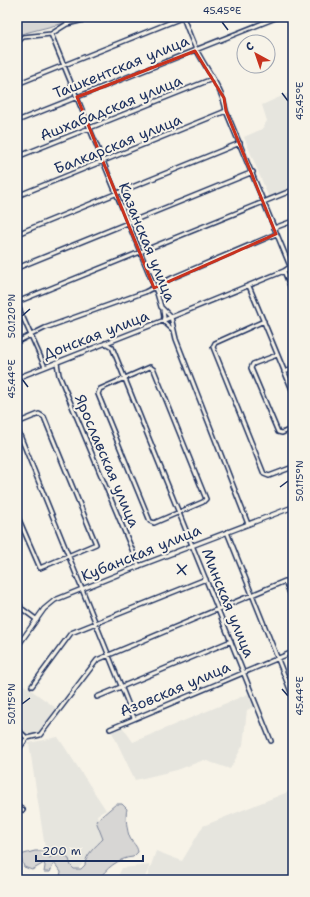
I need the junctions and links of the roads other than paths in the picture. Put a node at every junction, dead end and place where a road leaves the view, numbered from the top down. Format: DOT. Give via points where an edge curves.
graph roads {
  1 [pos="96,17"];
  2 [pos="183,17"];
  3 [pos="278,17"];
  4 [pos="50,34"];
  5 [pos="17,43"];
  6 [pos="196,49"];
  7 [pos="64,65"];
  8 [pos="212,79"];
  9 [pos="17,84"];
  10 [pos="77,96"];
  11 [pos="226,111"];
  12 [pos="17,121"];
  13 [pos="88,128"];
  14 [pos="240,143"];
  15 [pos="17,157"];
  16 [pos="103,162"];
  17 [pos="253,172"];
  18 [pos="293,190"];
  19 [pos="116,193"];
  20 [pos="17,196"];
  21 [pos="264,202"];
  22 [pos="293,221"];
  23 [pos="127,223"];
  24 [pos="274,228"];
  25 [pos="17,234"];
  26 [pos="276,234"];
  27 [pos="139,251"];
  28 [pos="292,265"];
  29 [pos="17,268"];
  30 [pos="284,271"];
  31 [pos="249,286"];
  32 [pos="154,288"];
  33 [pos="293,293"];
  34 [pos="17,303"];
  35 [pos="164,311"];
  36 [pos="171,317"];
  37 [pos="162,321"];
  38 [pos="264,321"];
  39 [pos="173,330"];
  40 [pos="31,335"];
  41 [pos="17,342"];
  42 [pos="105,343"];
  43 [pos="277,355"];
  44 [pos="57,363"];
  45 [pos="44,367"];
  46 [pos="293,369"];
  47 [pos="284,372"];
  48 [pos="17,378"];
  49 [pos="125,379"];
  50 [pos="293,392"];
  51 [pos="17,423"];
  52 [pos="17,428"];
  53 [pos="293,428"];
  54 [pos="293,467"];
  55 [pos="293,507"];
  56 [pos="179,513"];
  57 [pos="17,515"];
  58 [pos="248,524"];
  59 [pos="227,532"];
  60 [pos="192,546"];
  61 [pos="70,556"];
  62 [pos="139,566"];
  63 [pos="206,579"];
  64 [pos="285,581"];
  65 [pos="293,581"];
  66 [pos="83,589"];
  67 [pos="17,592"];
  68 [pos="252,596"];
  69 [pos="293,601"];
  70 [pos="17,606"];
  71 [pos="21,608"];
  72 [pos="218,610"];
  73 [pos="37,620"];
  74 [pos="96,622"];
  75 [pos="231,641"];
  76 [pos="17,648"];
  77 [pos="293,652"];
  78 [pos="109,654"];
  79 [pos="277,658"];
  80 [pos="244,671"];
  81 [pos="32,686"];
  82 [pos="121,687"];
  83 [pos="97,697"];
  84 [pos="293,697"];
  85 [pos="134,718"];
  86 [pos="17,729"];
  87 [pos="110,729"];
  88 [pos="27,738"];
  89 [pos="271,741"];
  90 [pos="17,751"];
  91 [pos="17,806"];
  92 [pos="23,810"];
  1 -- 4 [label="street" via="67,24"];
  2 -- 6 [label="street"];
  2 -- 7 [label="street"];
  3 -- 6 [label="street, Ташкентская улица"];
  4 -- 5 [label="street" via="23,37"];
  4 -- 7 [label="street, Казанская улица"];
  6 -- 8 [label="street"];
  6 -- 10 [label="street, Ташкентская улица"];
  7 -- 9 [label="street"];
  7 -- 10 [label="street, Казанская улица"];
  8 -- 11 [label="street" via="224,98"];
  8 -- 13 [label="street, Ашхабадская улица"];
  10 -- 12 [label="street, Ташкентская улица"];
  10 -- 13 [label="street, Казанская улица"];
  11 -- 14 [label="street"];
  11 -- 16 [label="street, Балкарская улица"];
  13 -- 15 [label="street, Ашхабадская улица"];
  13 -- 16 [label="street, Казанская улица"];
  14 -- 17 [label="street"];
  14 -- 19 [label="street"];
  16 -- 19 [label="street, Казанская улица"];
  16 -- 20 [label="street, Балкарская улица"];
  17 -- 21 [label="street"];
  17 -- 23 [label="street"];
  18 -- 21 [label="street"];
  19 -- 23 [label="street, Казанская улица"];
  19 -- 25 [label="street"];
  21 -- 24 [label="street"];
  21 -- 27 [label="street"];
  22 -- 24 [label="street"];
  23 -- 27 [label="street, Казанская улица"];
  23 -- 29 [label="street"];
  24 -- 26 [label="street"];
  26 -- 28 [label="street"];
  26 -- 32 [label="street"];
  27 -- 32 [label="street, Казанская улица"];
  27 -- 34 [label="street"];
  28 -- 30 [label="street, Донская улица"];
  30 -- 31 [label="street, Донская улица"];
  30 -- 33 [label="street"];
  31 -- 36 [label="street, Донская улица"];
  31 -- 38 [label="street"];
  32 -- 35 [label="street, Казанская улица"];
  32 -- 40 [label="street"];
  34 -- 40 [label="street"];
  35 -- 36 [label="street, Казанская улица"];
  35 -- 37 [label="street"];
  36 -- 37 [label="street, Донская улица"];
  36 -- 39 [label="street, Казанская улица"];
  37 -- 39 [label="street"];
  37 -- 42 [label="street, Донская улица"];
  38 -- 43 [label="street"];
  38 -- 54 [label="street" via="215,342 213,348 264,474 269,476"];
  39 -- 58 [label="street, Казанская улица"];
  40 -- 41 [label="street"];
  40 -- 45 [label="street"];
  42 -- 44 [label="street, Донская улица"];
  42 -- 49 [label="street, Минская улица" via="112,347"];
  43 -- 47 [label="street"];
  43 -- 53 [label="street" via="253,364 251,368 278,432"];
  44 -- 45 [label="street, Донская улица"];
  44 -- 62 [label="street, Ярославская улица" via="59,375"];
  45 -- 48 [label="street, Донская улица"];
  46 -- 47 [label="street"];
  47 -- 50 [label="street"];
  49 -- 56 [label="street, Минская улица"];
  49 -- 56 [label="street" via="100,389 98,394 150,522 154,523"];
  49 -- 56 [label="street" via="150,367 154,370 206,499"];
  51 -- 61 [label="street" via="39,414 44,417 96,542 95,546"];
  52 -- 61 [label="street"];
  55 -- 58 [label="street, Кубанская улица"];
  56 -- 60 [label="street, Минская улица"];
  57 -- 61 [label="street" via="40,568"];
  58 -- 59 [label="street, Кубанская улица"];
  59 -- 60 [label="street, Кубанская улица"];
  59 -- 68 [label="street"];
  60 -- 62 [label="street, Кубанская улица"];
  60 -- 63 [label="street, Минская улица"];
  61 -- 66 [label="street"];
  62 -- 66 [label="street, Кубанская улица"];
  63 -- 72 [label="street, Минская улица"];
  63 -- 74 [label="street"];
  64 -- 65 [label="street"];
  64 -- 68 [label="street"];
  64 -- 69 [label="street"];
  66 -- 73 [label="street, Кубанская улица" via="50,603"];
  66 -- 74 [label="street"];
  67 -- 71 [label="street"];
  68 -- 72 [label="street"];
  68 -- 79 [label="street"];
  70 -- 71 [label="street"];
  71 -- 73 [label="street"];
  72 -- 75 [label="street, Минская улица"];
  72 -- 78 [label="street"];
  73 -- 76 [label="street, Кубанская улица"];
  74 -- 78 [label="street"];
  74 -- 81 [label="street" via="71,633"];
  75 -- 80 [label="street, Минская улица"];
  75 -- 82 [label="street"];
  77 -- 79 [label="street, Азовская улица"];
  78 -- 82 [label="street"];
  78 -- 88 [label="street" via="97,660 40,735"];
  79 -- 80 [label="street, Азовская улица"];
  79 -- 84 [label="street"];
  80 -- 85 [label="street, Азовская улица"];
  80 -- 89 [label="street, Минская улица"];
  82 -- 83 [label="street"];
  82 -- 85 [label="street"];
  85 -- 87 [label="street, Азовская улица"];
  86 -- 88 [label="street"];
  88 -- 90 [label="street"];
  91 -- 92 [label="street"];
}
